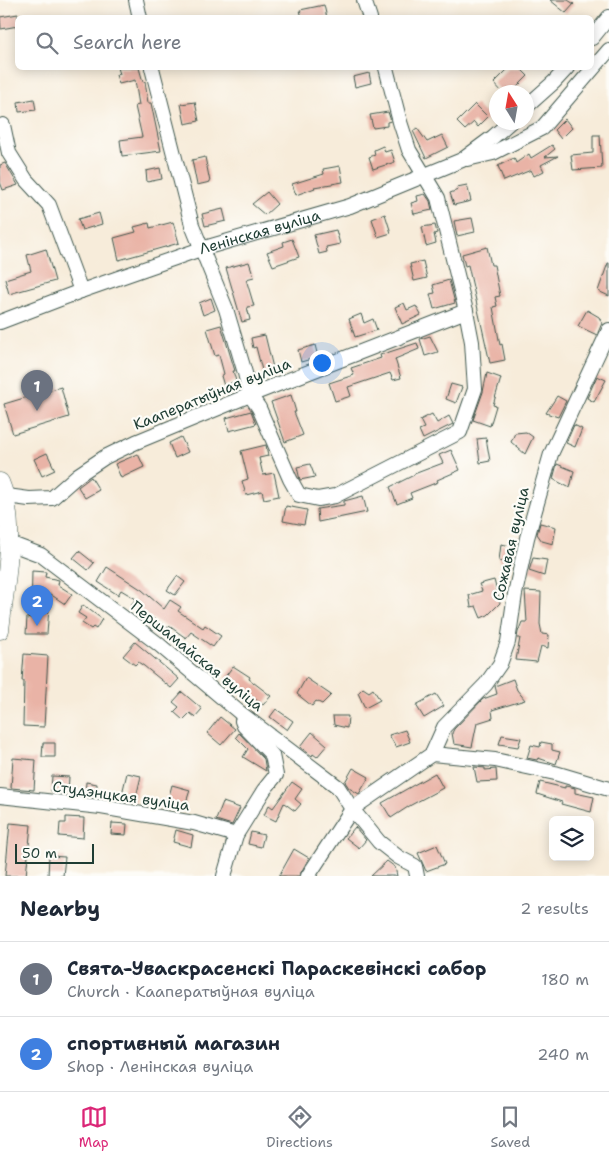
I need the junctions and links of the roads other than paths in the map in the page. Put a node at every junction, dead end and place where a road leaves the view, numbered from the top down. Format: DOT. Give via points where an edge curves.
graph roads {
  1 [pos="136,0"];
  2 [pos="364,0"];
  3 [pos="139,15"];
  4 [pos="369,15"];
  5 [pos="609,18"];
  6 [pos="594,36"];
  7 [pos="609,50"];
  8 [pos="594,67"];
  9 [pos="153,70"];
  10 [pos="387,70"];
  11 [pos="564,70"];
  12 [pos="592,70"];
  13 [pos="534,100"];
  14 [pos="3,125"];
  15 [pos="501,130"];
  16 [pos="462,160"];
  17 [pos="424,176"];
  18 [pos="200,249"];
  19 [pos="81,291"];
  20 [pos="466,311"];
  21 [pos="0,322"];
  22 [pos="609,330"];
  23 [pos="250,395"];
  24 [pos="2,491"];
  25 [pos="9,543"];
  26 [pos="0,630"];
  27 [pos="239,712"];
  28 [pos="432,754"];
  29 [pos="609,789"];
  30 [pos="0,796"];
  31 [pos="352,809"];
  32 [pos="236,835"];
  33 [pos="224,876"];
  34 [pos="308,876"];
  35 [pos="417,876"];
  1 -- 3 [label="street"];
  2 -- 4 [label="street"];
  5 -- 6 [label="street"];
  7 -- 8 [label="street"];
  9 -- 18 [label="street"];
  10 -- 17 [label="street" via="409,150"];
  11 -- 13 [label="street"];
  12 -- 16 [label="street" via="542,128 494,153"];
  14 -- 19 [label="street" via="8,153 26,180 49,205"];
  15 -- 16 [label="street, Ленінская вуліца"];
  16 -- 17 [label="street, Ленінская вуліца"];
  17 -- 18 [label="street, Ленінская вуліца" via="350,206"];
  17 -- 20 [label="street" via="438,198"];
  18 -- 19 [label="street, Ленінская вуліца"];
  18 -- 23 [label="street" via="226,309"];
  19 -- 21 [label="street, Ленінская вуліца"];
  20 -- 23 [label="street, Кааператыўная вуліца"];
  20 -- 23 [label="street" via="475,389 460,432 335,496 318,499 299,495"];
  22 -- 28 [label="street, Сожавая вуліца" via="551,454 527,538 508,642 500,664 486,684 444,728"];
  23 -- 24 [label="street, Кааператыўная вуліца" via="105,457 52,498 29,499"];
  24 -- 25 [label="main road"];
  25 -- 26 [label="main road"];
  25 -- 27 [label="street, Першамайская вуліца" via="41,555 82,585"];
  27 -- 31 [label="street, Першамайская вуліца" via="338,788"];
  27 -- 32 [label="street" via="244,726 272,754 276,775"];
  28 -- 29 [label="street" via="495,760"];
  28 -- 31 [label="street"];
  30 -- 32 [label="street, Студэнцкая вуліца" via="101,807 194,823"];
  31 -- 34 [label="street"];
  31 -- 35 [label="street, Першамайская вуліца" via="380,842 415,866"];
  32 -- 33 [label="street"];
}
